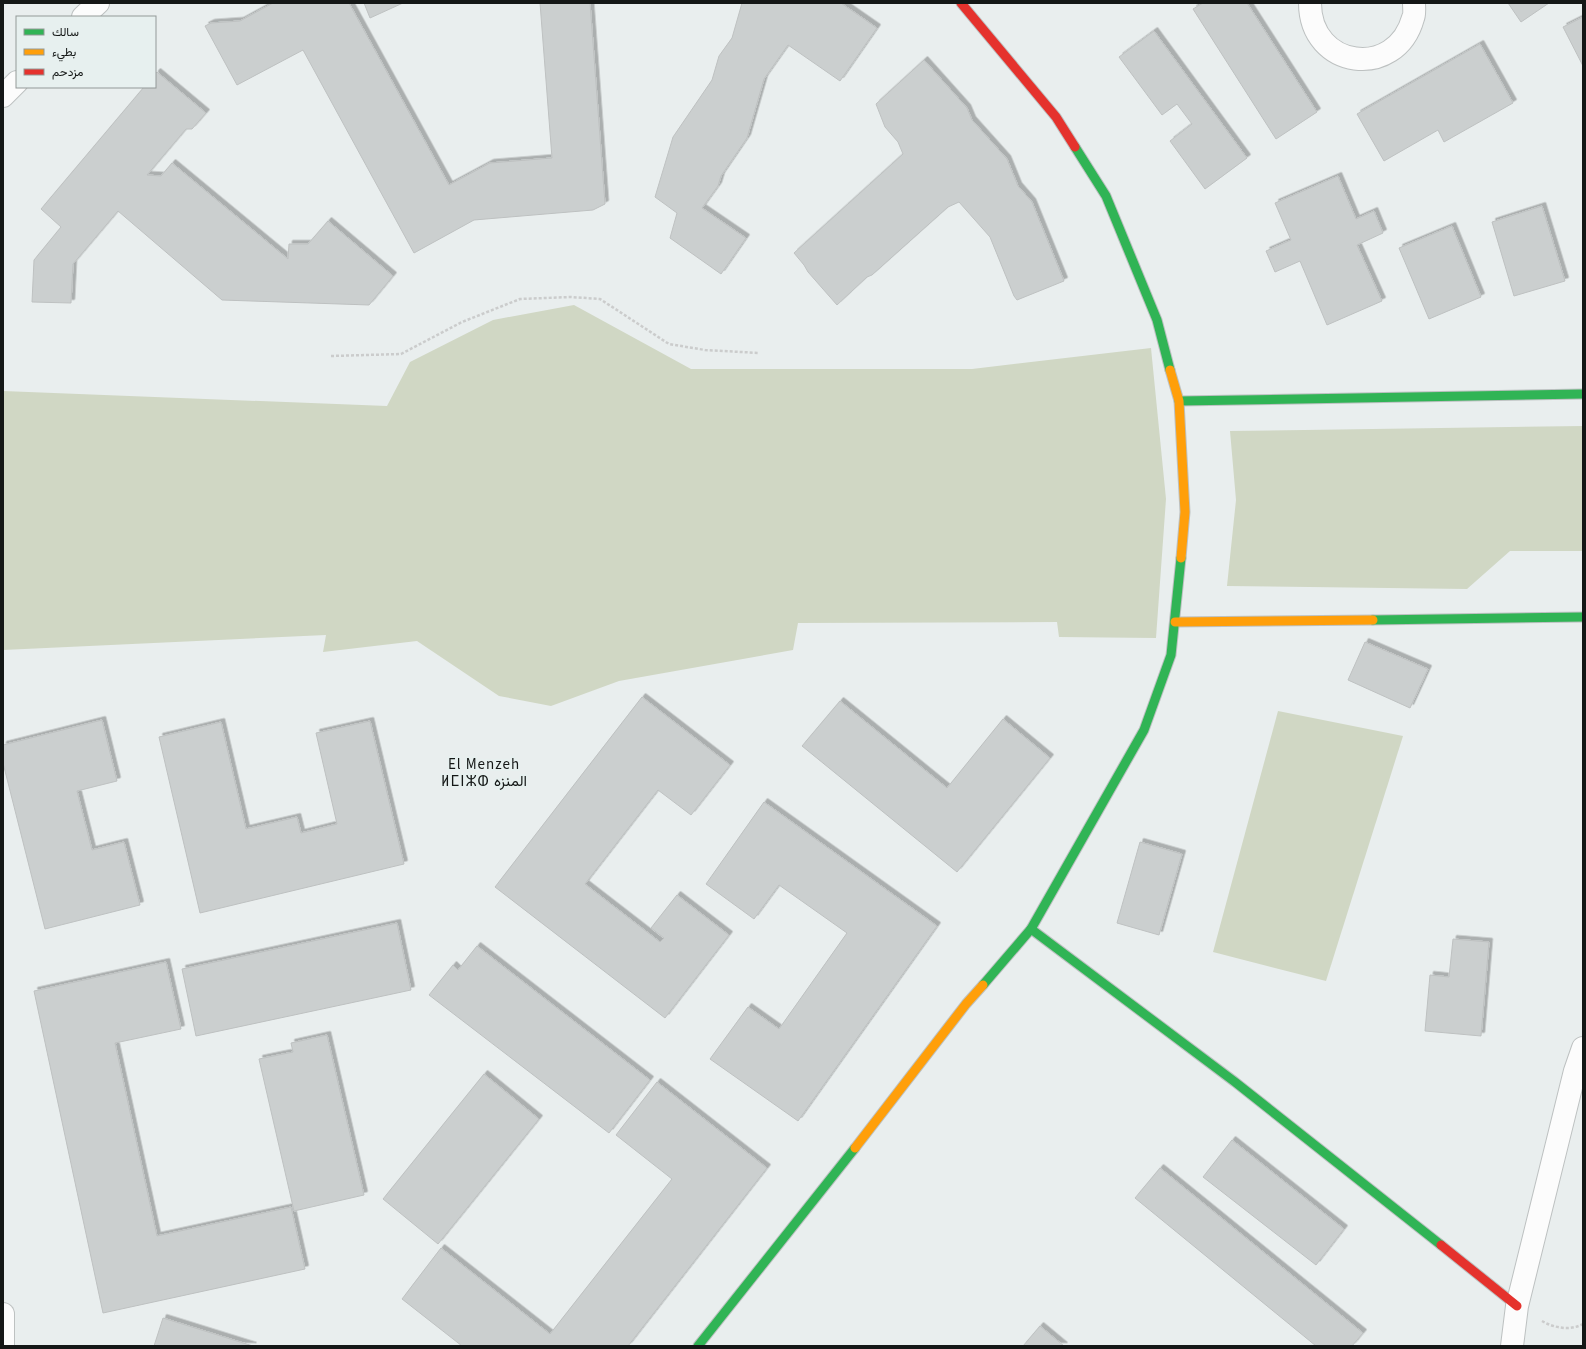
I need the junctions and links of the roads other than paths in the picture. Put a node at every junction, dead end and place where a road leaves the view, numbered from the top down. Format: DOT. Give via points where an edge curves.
graph roads {
  1 [pos="98,3"];
  2 [pos="961,3"];
  3 [pos="1310,3"];
  4 [pos="1414,3"];
  5 [pos="84,16"];
  6 [pos="16,83"];
  7 [pos="3,96"];
  8 [pos="1583,394"];
  9 [pos="1179,401"];
  10 [pos="1583,617"];
  11 [pos="1175,622"];
  12 [pos="1031,929"];
  13 [pos="1583,1048"];
  14 [pos="1517,1306"];
  15 [pos="3,1314"];
  16 [pos="3,1346"];
  17 [pos="698,1346"];
  18 [pos="1512,1346"];
  1 -- 5 [label="street"];
  2 -- 9 [label="street" via="1056,117 1106,196 1157,320"];
  3 -- 4 [label="street" via="1310,17 1318,36 1332,51 1351,59 1372,59 1391,51 1406,36 1414,17"];
  6 -- 7 [label="street"];
  8 -- 9 [label="street"];
  9 -- 11 [label="street" via="1185,512"];
  10 -- 11 [label="street"];
  11 -- 12 [label="street" via="1171,655 1144,730"];
  12 -- 14 [label="street" via="1241,1087"];
  12 -- 17 [label="street" via="966,1004"];
  13 -- 14 [label="street" via="1575,1071"];
  14 -- 18 [label="street"];
  15 -- 16 [label="street"];
}
